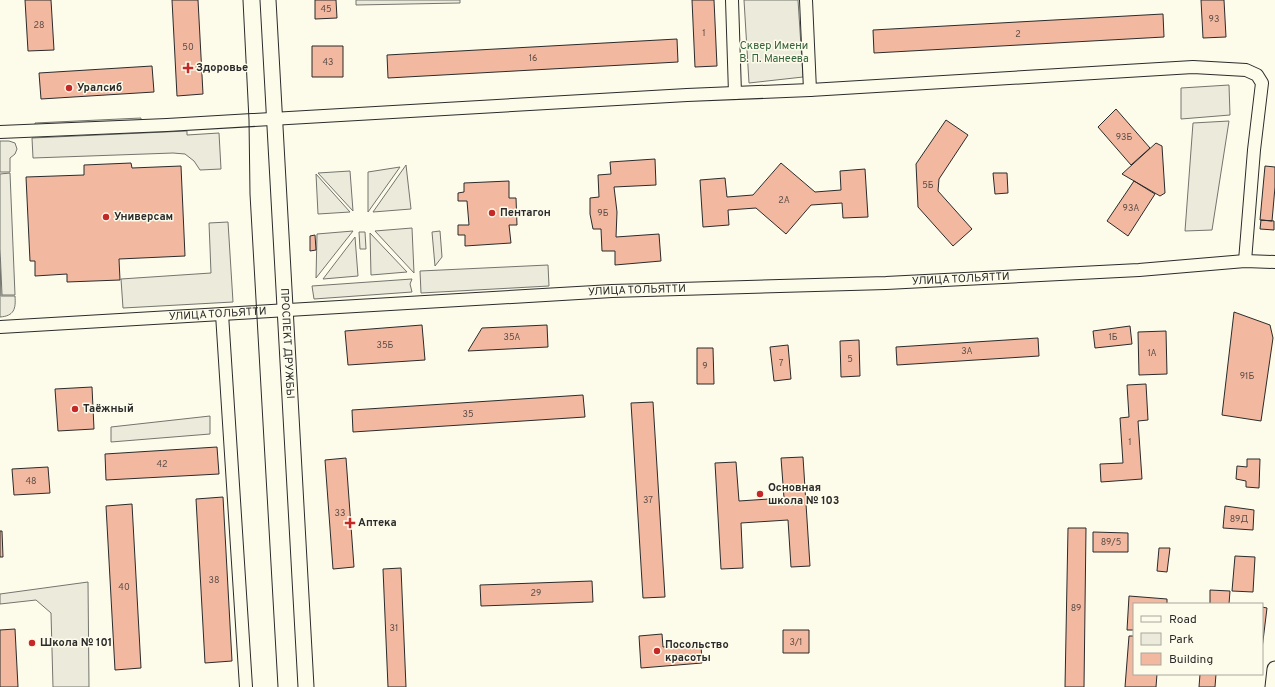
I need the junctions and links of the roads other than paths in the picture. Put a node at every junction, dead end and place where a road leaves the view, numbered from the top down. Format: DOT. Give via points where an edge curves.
graph roads {
  1 [pos="268,0"];
  2 [pos="732,0"];
  3 [pos="806,0"];
  4 [pos="810,90"];
  5 [pos="735,93"];
  6 [pos="274,118"];
  7 [pos="0,132"];
  8 [pos="1245,261"];
  9 [pos="1275,262"];
  10 [pos="285,311"];
  11 [pos="222,314"];
  12 [pos="0,327"];
  13 [pos="1275,669"];
  14 [pos="246,687"];
  15 [pos="306,687"];
  16 [pos="1273,687"];
  1 -- 6 [label="main road, ПРОСПЕКТ ДРУЖБЫ"];
  2 -- 5 [label="street"];
  3 -- 4 [label="street"];
  4 -- 5 [label="street"];
  4 -- 8 [label="street" via="1193,67 1246,70 1257,75 1262,83"];
  5 -- 6 [label="street"];
  6 -- 7 [label="street"];
  6 -- 10 [label="main road, ПРОСПЕКТ ДРУЖБЫ"];
  8 -- 9 [label="street, УЛИЦА ТОЛЬЯТТИ"];
  8 -- 10 [label="street, УЛИЦА ТОЛЬЯТТИ" via="1056,275 612,291"];
  10 -- 11 [label="street, УЛИЦА ТОЛЬЯТТИ"];
  10 -- 15 [label="main road, ПРОСПЕКТ ДРУЖБЫ"];
  11 -- 12 [label="street, УЛИЦА ТОЛЬЯТТИ"];
  11 -- 14 [label="street"];
  13 -- 16 [label="main road"];
}
